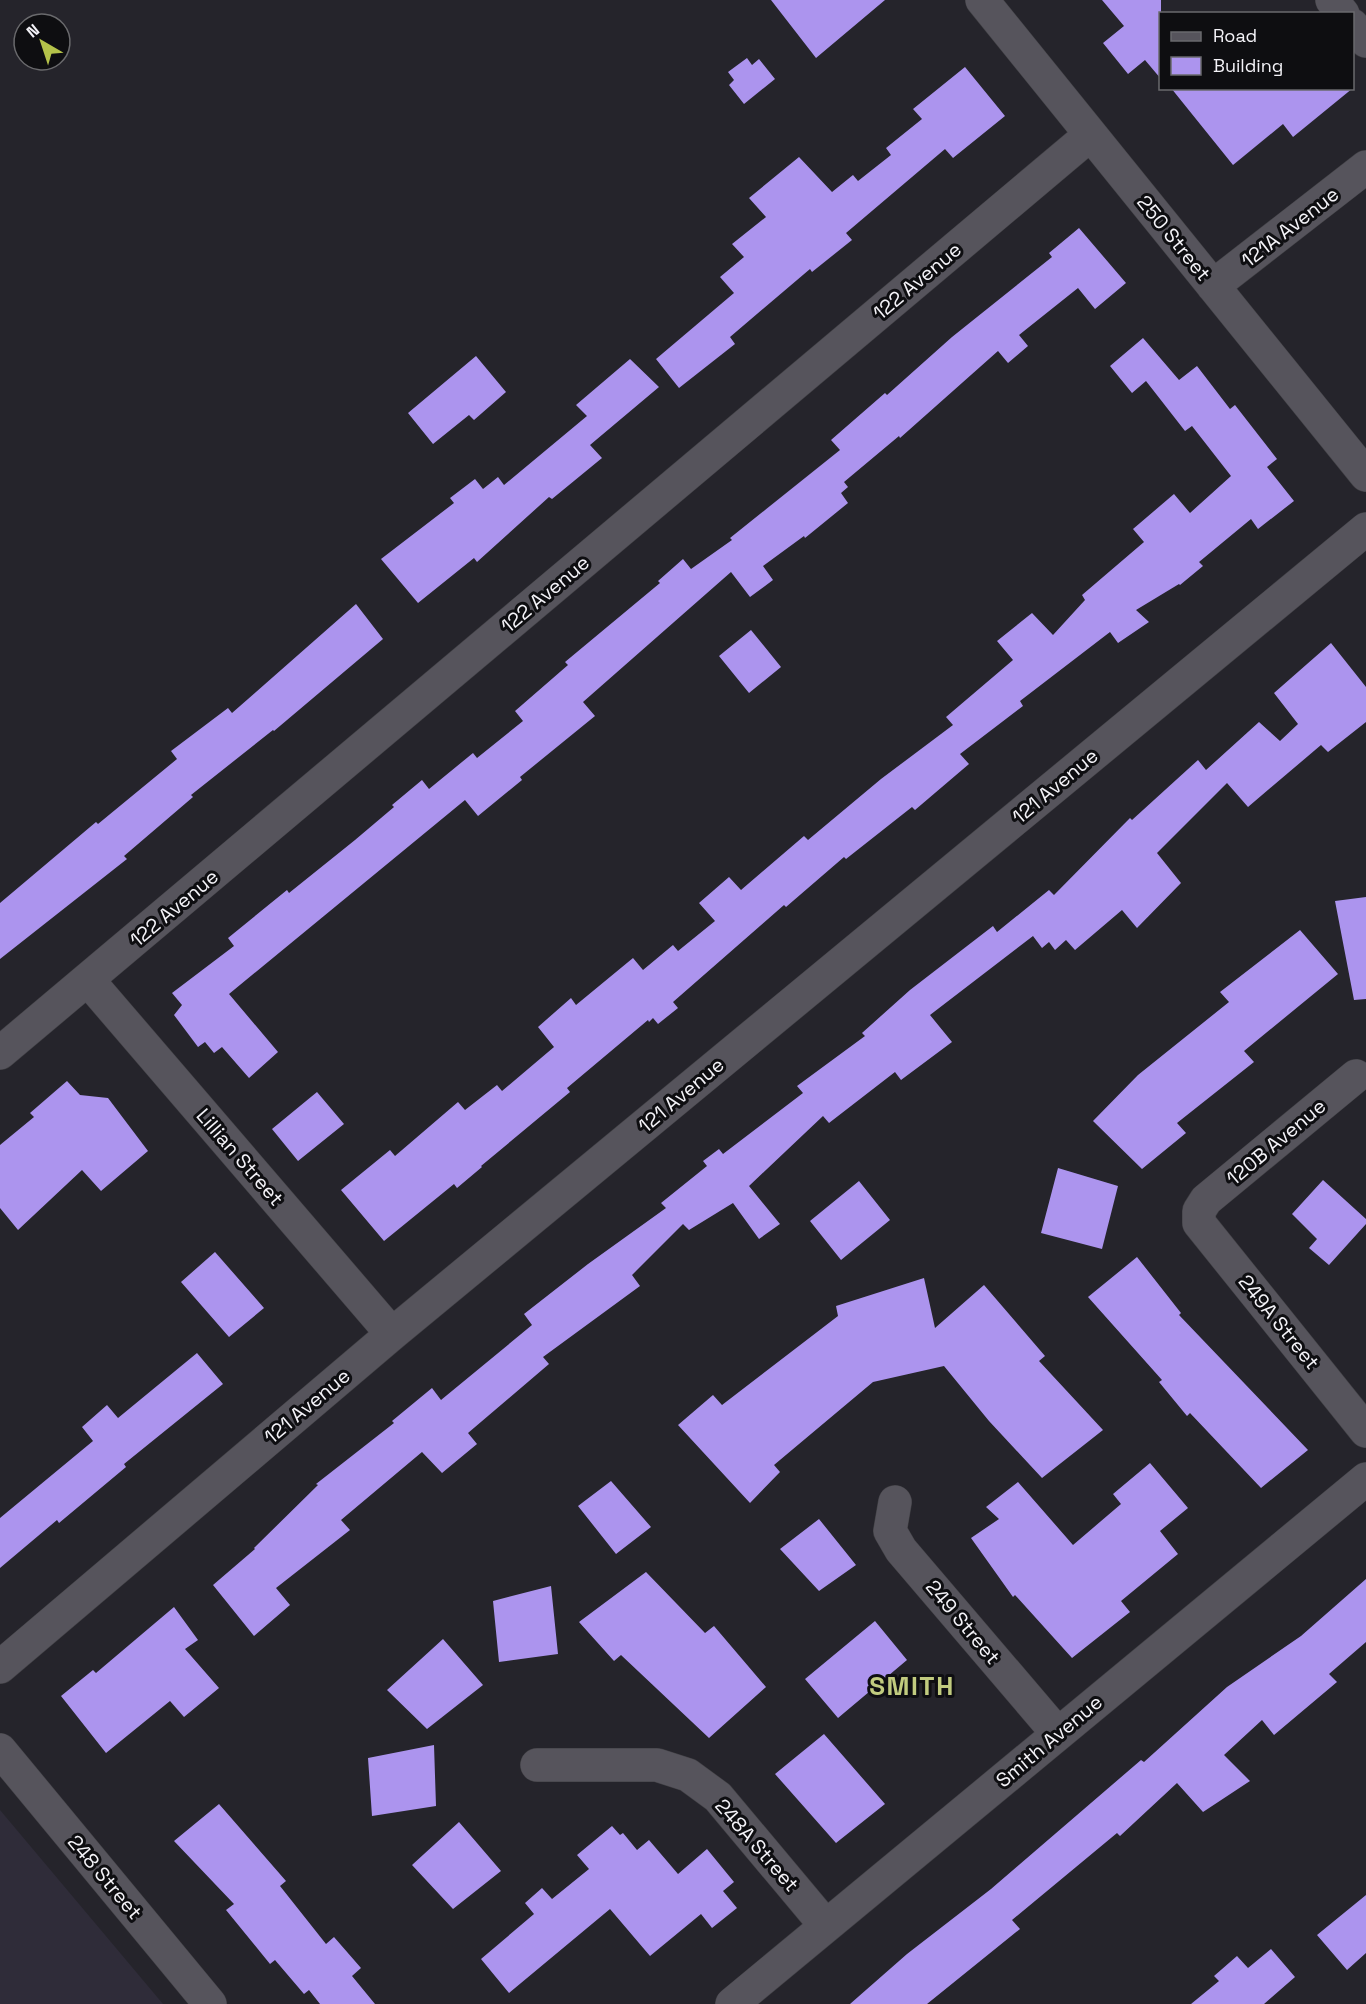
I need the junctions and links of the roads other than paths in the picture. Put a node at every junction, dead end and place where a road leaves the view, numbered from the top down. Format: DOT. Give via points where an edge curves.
graph roads {
  1 [pos="982,0"];
  2 [pos="1332,0"];
  3 [pos="1341,12"];
  4 [pos="1354,26"];
  5 [pos="1366,41"];
  6 [pos="1090,135"];
  7 [pos="1366,167"];
  8 [pos="1213,286"];
  9 [pos="1366,475"];
  10 [pos="1366,530"];
  11 [pos="88,980"];
  12 [pos="0,1053"];
  13 [pos="1356,1076"];
  14 [pos="1199,1211"];
  15 [pos="392,1334"];
  16 [pos="1366,1431"];
  17 [pos="1366,1479"];
  18 [pos="896,1502"];
  19 [pos="0,1667"];
  20 [pos="1058,1734"];
  21 [pos="0,1750"];
  22 [pos="537,1765"];
  23 [pos="826,1926"];
  24 [pos="210,2004"];
  25 [pos="732,2004"];
  1 -- 6 [label="street, 250 Street"];
  2 -- 3 [label="street"];
  4 -- 5 [label="street"];
  6 -- 8 [label="street, 250 Street"];
  6 -- 11 [label="street, 122 Avenue"];
  7 -- 8 [label="street, 121A Avenue"];
  8 -- 9 [label="street, 250 Street"];
  10 -- 15 [label="street, 121 Avenue"];
  11 -- 12 [label="street, 122 Avenue"];
  11 -- 15 [label="street, Lillian Street"];
  13 -- 14 [label="street, 120B Avenue" via="1206,1200"];
  14 -- 16 [label="street, 249A Street" via="1199,1223"];
  15 -- 19 [label="street, 121 Avenue"];
  17 -- 20 [label="street, Smith Avenue"];
  18 -- 20 [label="street, 249 Street" via="890,1531 901,1550"];
  20 -- 23 [label="street, Smith Avenue"];
  21 -- 24 [label="street, 248 Street"];
  22 -- 23 [label="street, 248A Street" via="657,1765 688,1775 718,1797"];
  23 -- 25 [label="street, Smith Avenue"];
}
